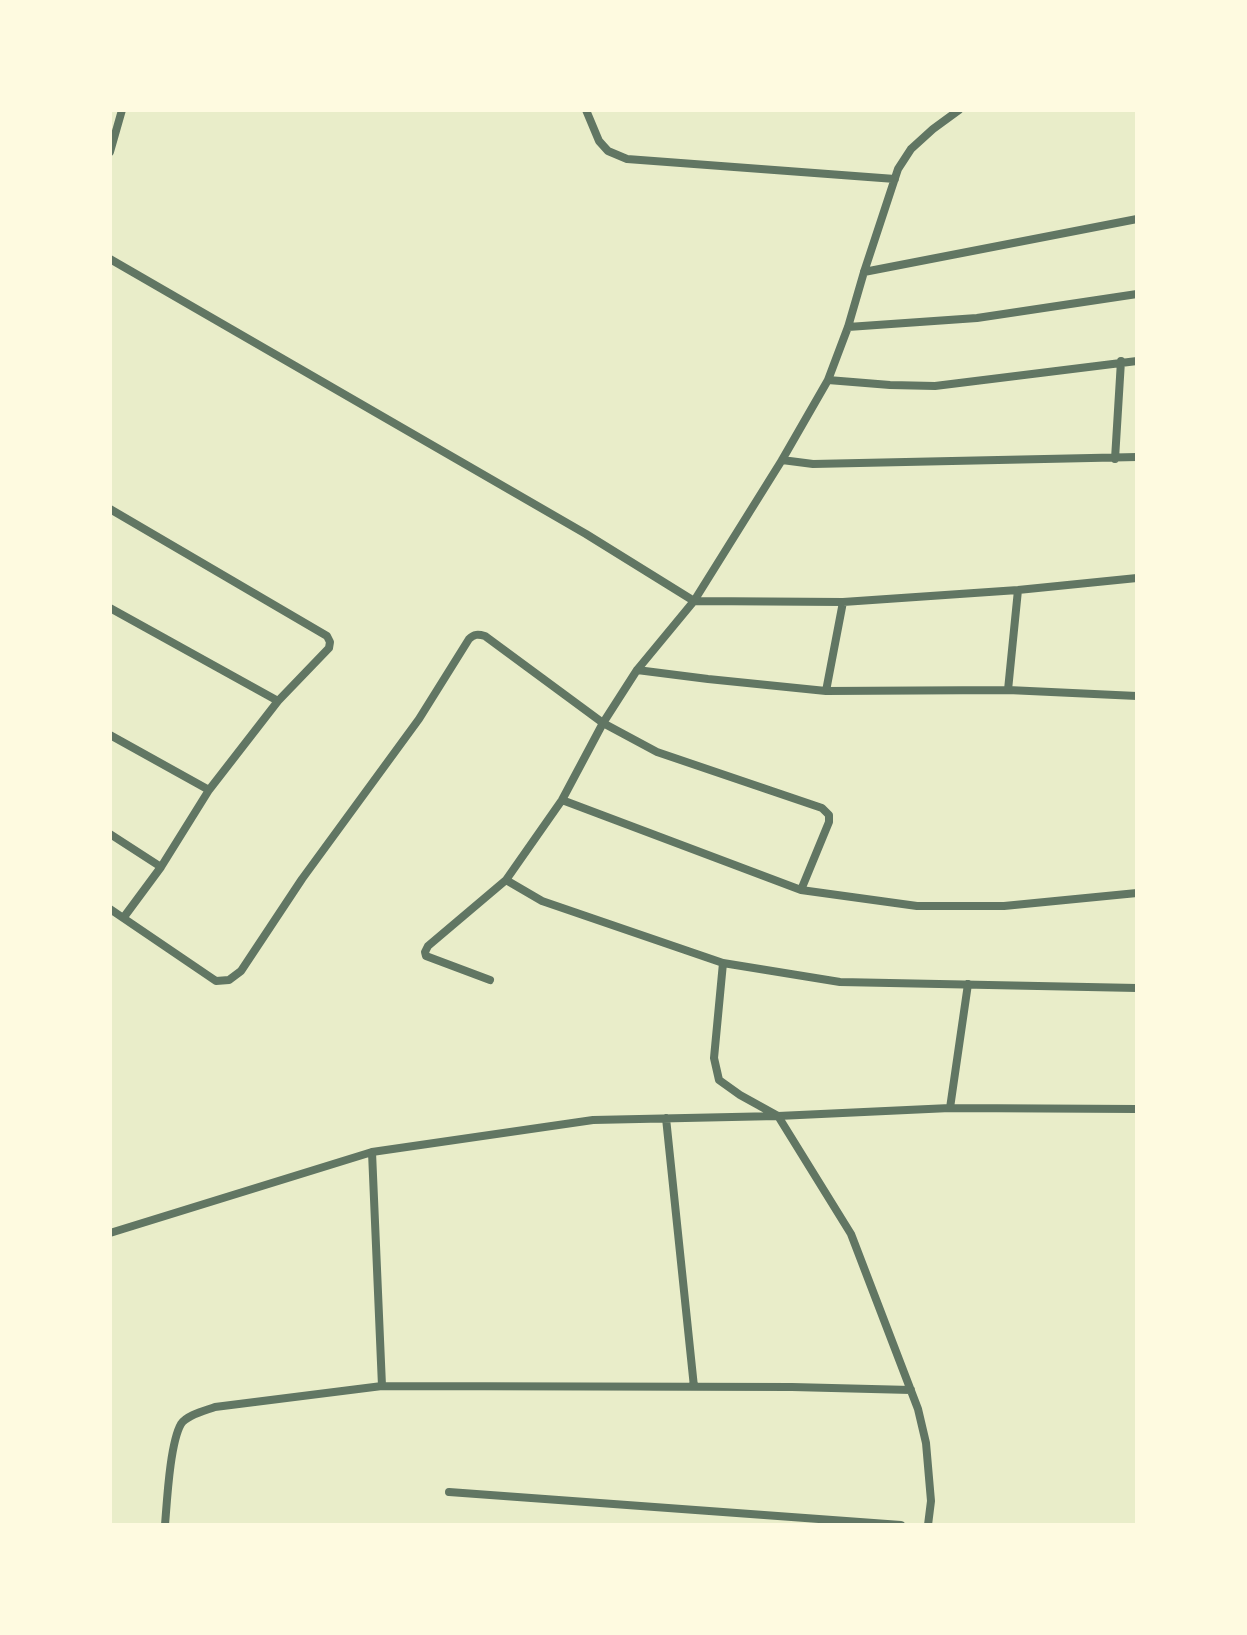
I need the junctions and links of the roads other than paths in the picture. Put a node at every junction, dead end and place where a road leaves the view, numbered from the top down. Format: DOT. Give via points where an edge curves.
graph roads {
  1 [pos="122,110"];
  2 [pos="586,110"];
  3 [pos="959,110"];
  4 [pos="110,152"];
  5 [pos="895,179"];
  6 [pos="1137,219"];
  7 [pos="110,259"];
  8 [pos="864,272"];
  9 [pos="1137,294"];
  10 [pos="848,327"];
  11 [pos="1121,361"];
  12 [pos="1137,361"];
  13 [pos="828,380"];
  14 [pos="1137,457"];
  15 [pos="1115,459"];
  16 [pos="782,460"];
  17 [pos="110,509"];
  18 [pos="1137,578"];
  19 [pos="1018,590"];
  20 [pos="694,601"];
  21 [pos="843,602"];
  22 [pos="110,608"];
  23 [pos="637,670"];
  24 [pos="1008,690"];
  25 [pos="826,691"];
  26 [pos="1137,696"];
  27 [pos="278,701"];
  28 [pos="603,723"];
  29 [pos="110,735"];
  30 [pos="209,790"];
  31 [pos="562,800"];
  32 [pos="110,834"];
  33 [pos="161,867"];
  34 [pos="506,880"];
  35 [pos="801,890"];
  36 [pos="1137,893"];
  37 [pos="110,909"];
  38 [pos="124,917"];
  39 [pos="723,963"];
  40 [pos="490,980"];
  41 [pos="968,984"];
  42 [pos="1137,988"];
  43 [pos="950,1108"];
  44 [pos="1137,1109"];
  45 [pos="778,1116"];
  46 [pos="666,1118"];
  47 [pos="372,1152"];
  48 [pos="110,1233"];
  49 [pos="382,1386"];
  50 [pos="694,1387"];
  51 [pos="911,1390"];
  52 [pos="449,1492"];
  53 [pos="165,1525"];
  54 [pos="901,1525"];
  55 [pos="928,1525"];
  1 -- 4 [label="street"];
  2 -- 5 [label="street" via="599,141 627,159"];
  3 -- 5 [label="street" via="911,149"];
  5 -- 8 [label="street"];
  6 -- 8 [label="street"];
  7 -- 20 [label="street"];
  8 -- 10 [label="street"];
  9 -- 10 [label="street" via="977,318"];
  10 -- 13 [label="street"];
  11 -- 12 [label="street"];
  11 -- 13 [label="street" via="935,386"];
  11 -- 15 [label="street"];
  13 -- 16 [label="street"];
  14 -- 15 [label="street"];
  15 -- 16 [label="street" via="813,464"];
  16 -- 20 [label="street"];
  17 -- 27 [label="street" via="327,636 329,648"];
  18 -- 19 [label="street"];
  19 -- 21 [label="street"];
  19 -- 24 [label="street"];
  20 -- 21 [label="street"];
  20 -- 23 [label="street"];
  21 -- 25 [label="street"];
  22 -- 27 [label="street"];
  23 -- 25 [label="street"];
  23 -- 28 [label="street"];
  24 -- 25 [label="street"];
  24 -- 26 [label="street"];
  27 -- 30 [label="street"];
  28 -- 31 [label="street"];
  28 -- 35 [label="street" via="657,752 827,811 829,822"];
  28 -- 38 [label="street" via="485,636 473,635 241,971 216,981"];
  29 -- 30 [label="street"];
  30 -- 33 [label="street"];
  31 -- 34 [label="street"];
  31 -- 35 [label="street"];
  32 -- 33 [label="street"];
  33 -- 38 [label="street"];
  34 -- 39 [label="street" via="542,901"];
  34 -- 40 [label="street" via="425,952"];
  35 -- 36 [label="street" via="917,906 1004,906"];
  37 -- 38 [label="street"];
  39 -- 41 [label="street" via="840,982"];
  39 -- 45 [label="street" via="714,1058 719,1080"];
  41 -- 42 [label="street"];
  41 -- 43 [label="street"];
  43 -- 44 [label="street"];
  43 -- 45 [label="street"];
  45 -- 46 [label="street"];
  45 -- 51 [label="street" via="851,1234"];
  46 -- 47 [label="street" via="593,1120"];
  46 -- 50 [label="street"];
  47 -- 48 [label="street"];
  47 -- 49 [label="street"];
  49 -- 50 [label="street"];
  49 -- 53 [label="street" via="215,1407 182,1422"];
  50 -- 51 [label="street"];
  51 -- 55 [label="street" via="926,1443"];
  52 -- 54 [label="street"];
}
